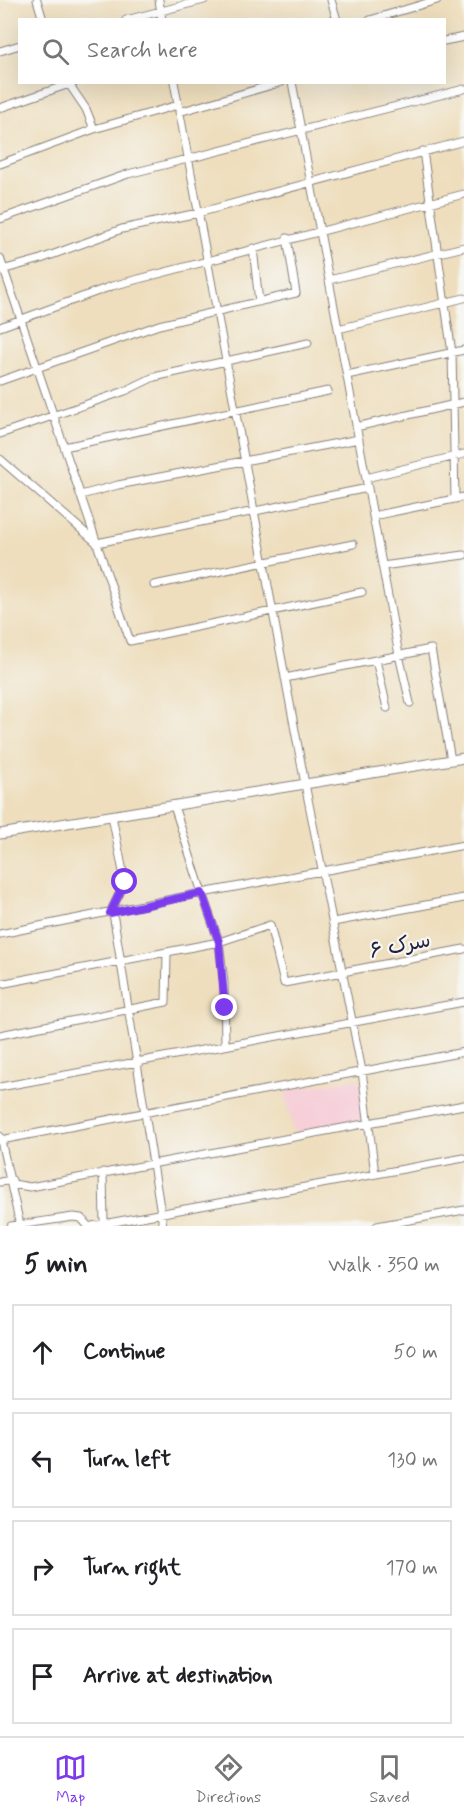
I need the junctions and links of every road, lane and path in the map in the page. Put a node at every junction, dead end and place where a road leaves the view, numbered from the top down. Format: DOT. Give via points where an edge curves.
graph roads {
  1 [pos="37,0"];
  2 [pos="159,0"];
  3 [pos="204,0"];
  4 [pos="331,0"];
  5 [pos="437,0"];
  6 [pos="161,10"];
  7 [pos="42,18"];
  8 [pos="133,18"];
  9 [pos="162,18"];
  10 [pos="335,18"];
  11 [pos="377,18"];
  12 [pos="464,37"];
  13 [pos="446,41"];
  14 [pos="18,46"];
  15 [pos="0,51"];
  16 [pos="65,84"];
  17 [pos="69,84"];
  18 [pos="174,84"];
  19 [pos="274,84"];
  20 [pos="292,84"];
  21 [pos="464,89"];
  22 [pos="0,108"];
  23 [pos="179,109"];
  24 [pos="94,129"];
  25 [pos="302,130"];
  26 [pos="464,141"];
  27 [pos="423,152"];
  28 [pos="188,159"];
  29 [pos="0,164"];
  30 [pos="313,183"];
  31 [pos="464,194"];
  32 [pos="430,202"];
  33 [pos="198,213"];
  34 [pos="0,219"];
  35 [pos="320,230"];
  36 [pos="287,238"];
  37 [pos="464,247"];
  38 [pos="252,248"];
  39 [pos="437,253"];
  40 [pos="0,258"];
  41 [pos="206,260"];
  42 [pos="2,270"];
  43 [pos="329,280"];
  44 [pos="464,298"];
  45 [pos="259,302"];
  46 [pos="444,303"];
  47 [pos="216,311"];
  48 [pos="21,319"];
  49 [pos="0,327"];
  50 [pos="338,329"];
  51 [pos="308,343"];
  52 [pos="464,350"];
  53 [pos="452,353"];
  54 [pos="225,360"];
  55 [pos="37,366"];
  56 [pos="347,375"];
  57 [pos="0,381"];
  58 [pos="328,391"];
  59 [pos="464,402"];
  60 [pos="454,404"];
  61 [pos="234,409"];
  62 [pos="54,416"];
  63 [pos="356,427"];
  64 [pos="0,434"];
  65 [pos="359,439"];
  66 [pos="64,447"];
  67 [pos="464,454"];
  68 [pos="454,456"];
  69 [pos="0,459"];
  70 [pos="244,460"];
  71 [pos="366,478"];
  72 [pos="368,488"];
  73 [pos="81,495"];
  74 [pos="464,497"];
  75 [pos="455,499"];
  76 [pos="253,510"];
  77 [pos="373,516"];
  78 [pos="97,543"];
  79 [pos="353,544"];
  80 [pos="464,555"];
  81 [pos="263,562"];
  82 [pos="382,566"];
  83 [pos="154,585"];
  84 [pos="362,592"];
  85 [pos="272,611"];
  86 [pos="399,655"];
  87 [pos="376,660"];
  88 [pos="285,678"];
  89 [pos="410,703"];
  90 [pos="387,708"];
  91 [pos="464,758"];
  92 [pos="451,760"];
  93 [pos="305,784"];
  94 [pos="174,806"];
  95 [pos="112,816"];
  96 [pos="0,834"];
  97 [pos="464,845"];
  98 [pos="323,873"];
  99 [pos="202,893"];
  100 [pos="464,898"];
  101 [pos="112,913"];
  102 [pos="333,922"];
  103 [pos="0,934"];
  104 [pos="219,942"];
  105 [pos="464,949"];
  106 [pos="167,953"];
  107 [pos="121,962"];
  108 [pos="343,973"];
  109 [pos="0,984"];
  110 [pos="464,1002"];
  111 [pos="127,1011"];
  112 [pos="353,1022"];
  113 [pos="0,1035"];
  114 [pos="225,1045"];
  115 [pos="464,1052"];
  116 [pos="135,1061"];
  117 [pos="362,1071"];
  118 [pos="0,1087"];
  119 [pos="464,1105"];
  120 [pos="144,1112"];
  121 [pos="369,1121"];
  122 [pos="0,1138"];
  123 [pos="464,1158"];
  124 [pos="153,1164"];
  125 [pos="104,1172"];
  126 [pos="375,1174"];
  127 [pos="0,1182"];
  128 [pos="12,1182"];
  129 [pos="464,1210"];
  130 [pos="161,1213"];
  131 [pos="20,1224"];
  132 [pos="104,1224"];
  133 [pos="11,1226"];
  134 [pos="90,1226"];
  135 [pos="163,1226"];
  136 [pos="377,1226"];
  1 -- 7 [label="street"];
  2 -- 6 [label="street"];
  3 -- 6 [label="street"];
  4 -- 10 [label="street"];
  5 -- 11 [label="street"];
  6 -- 8 [label="street"];
  6 -- 9 [label="street"];
  12 -- 13 [label="street"];
  14 -- 15 [label="street"];
  16 -- 22 [label="street"];
  17 -- 24 [label="street"];
  18 -- 23 [label="street"];
  19 -- 23 [label="street"];
  20 -- 25 [label="street"];
  21 -- 25 [label="street"];
  23 -- 24 [label="street"];
  23 -- 28 [label="street"];
  24 -- 29 [label="street"];
  25 -- 28 [label="street"];
  25 -- 30 [label="street"];
  26 -- 27 [label="street"];
  27 -- 30 [label="street"];
  27 -- 32 [label="street"];
  28 -- 33 [label="street"];
  28 -- 34 [label="street" via="128,174"];
  30 -- 33 [label="street"];
  30 -- 35 [label="street"];
  31 -- 32 [label="street"];
  32 -- 35 [label="street"];
  32 -- 39 [label="street"];
  33 -- 41 [label="street"];
  33 -- 42 [label="street" via="122,229"];
  35 -- 36 [label="street"];
  35 -- 43 [label="street"];
  36 -- 38 [label="street"];
  36 -- 45 [label="street" via="296,293"];
  37 -- 39 [label="street"];
  38 -- 41 [label="street"];
  38 -- 45 [label="street"];
  39 -- 43 [label="street"];
  39 -- 46 [label="street"];
  40 -- 42 [label="street"];
  41 -- 47 [label="street"];
  41 -- 48 [label="street" via="111,286"];
  42 -- 48 [label="street"];
  43 -- 50 [label="street"];
  44 -- 46 [label="street"];
  45 -- 47 [label="street"];
  46 -- 50 [label="street"];
  46 -- 53 [label="street"];
  47 -- 54 [label="street"];
  47 -- 55 [label="street" via="159,325"];
  48 -- 49 [label="street"];
  48 -- 55 [label="street"];
  50 -- 56 [label="street"];
  51 -- 54 [label="street"];
  52 -- 53 [label="street"];
  53 -- 56 [label="street"];
  53 -- 60 [label="street"];
  54 -- 61 [label="street"];
  54 -- 62 [label="street" via="154,377"];
  55 -- 57 [label="street"];
  55 -- 62 [label="street"];
  56 -- 63 [label="street"];
  58 -- 61 [label="street"];
  59 -- 60 [label="street"];
  60 -- 63 [label="street"];
  60 -- 68 [label="street"];
  61 -- 66 [label="street"];
  61 -- 70 [label="street"];
  62 -- 64 [label="street"];
  62 -- 66 [label="street"];
  63 -- 65 [label="street"];
  65 -- 70 [label="street"];
  65 -- 71 [label="street"];
  66 -- 73 [label="street"];
  67 -- 68 [label="street"];
  68 -- 71 [label="street"];
  68 -- 75 [label="street"];
  69 -- 78 [label="street"];
  70 -- 73 [label="street"];
  70 -- 76 [label="street"];
  71 -- 72 [label="street"];
  72 -- 76 [label="street"];
  72 -- 77 [label="street"];
  73 -- 78 [label="street"];
  74 -- 75 [label="street"];
  75 -- 77 [label="street"];
  76 -- 78 [label="street"];
  76 -- 81 [label="street"];
  77 -- 82 [label="street"];
  78 -- 85 [label="street" via="130,641"];
  79 -- 81 [label="street"];
  80 -- 82 [label="street"];
  81 -- 83 [label="street"];
  81 -- 85 [label="street"];
  82 -- 86 [label="street"];
  84 -- 85 [label="street"];
  85 -- 88 [label="street"];
  86 -- 87 [label="street"];
  86 -- 89 [label="street"];
  86 -- 92 [label="street" via="431,649"];
  87 -- 88 [label="street"];
  87 -- 90 [label="street"];
  88 -- 93 [label="street"];
  91 -- 92 [label="main road"];
  92 -- 93 [label="main road"];
  93 -- 94 [label="main road"];
  93 -- 98 [label="street"];
  94 -- 95 [label="main road"];
  94 -- 99 [label="street"];
  95 -- 96 [label="main road"];
  95 -- 101 [label="street" via="125,882"];
  97 -- 98 [label="street"];
  98 -- 99 [label="street"];
  98 -- 102 [label="street"];
  99 -- 101 [label="street"];
  99 -- 104 [label="street"];
  100 -- 102 [label="street"];
  101 -- 103 [label="street"];
  101 -- 107 [label="street"];
  102 -- 108 [label="street"];
  104 -- 106 [label="street"];
  104 -- 108 [label="street, سرک ۶" via="270,925 284,982"];
  104 -- 114 [label="street"];
  105 -- 108 [label="street, سرک ۶"];
  106 -- 107 [label="street"];
  106 -- 111 [label="street" via="168,1001"];
  107 -- 109 [label="street"];
  107 -- 111 [label="street"];
  108 -- 112 [label="street"];
  110 -- 112 [label="street"];
  111 -- 113 [label="street"];
  111 -- 116 [label="street"];
  112 -- 114 [label="street"];
  112 -- 117 [label="street"];
  114 -- 116 [label="street"];
  115 -- 117 [label="street"];
  116 -- 118 [label="street"];
  116 -- 120 [label="street"];
  117 -- 120 [label="street"];
  117 -- 121 [label="street"];
  119 -- 121 [label="street"];
  120 -- 122 [label="street"];
  120 -- 124 [label="street"];
  121 -- 124 [label="street"];
  121 -- 126 [label="street"];
  122 -- 128 [label="street"];
  123 -- 126 [label="street"];
  124 -- 125 [label="street"];
  124 -- 130 [label="street"];
  125 -- 128 [label="street" via="30,1187"];
  125 -- 132 [label="street"];
  126 -- 130 [label="street"];
  127 -- 128 [label="street"];
  128 -- 131 [label="street"];
  129 -- 136 [label="street"];
  130 -- 132 [label="street"];
  130 -- 135 [label="street"];
  131 -- 133 [label="street"];
  131 -- 134 [label="street" via="72,1216"];
  132 -- 134 [label="street"];
}
